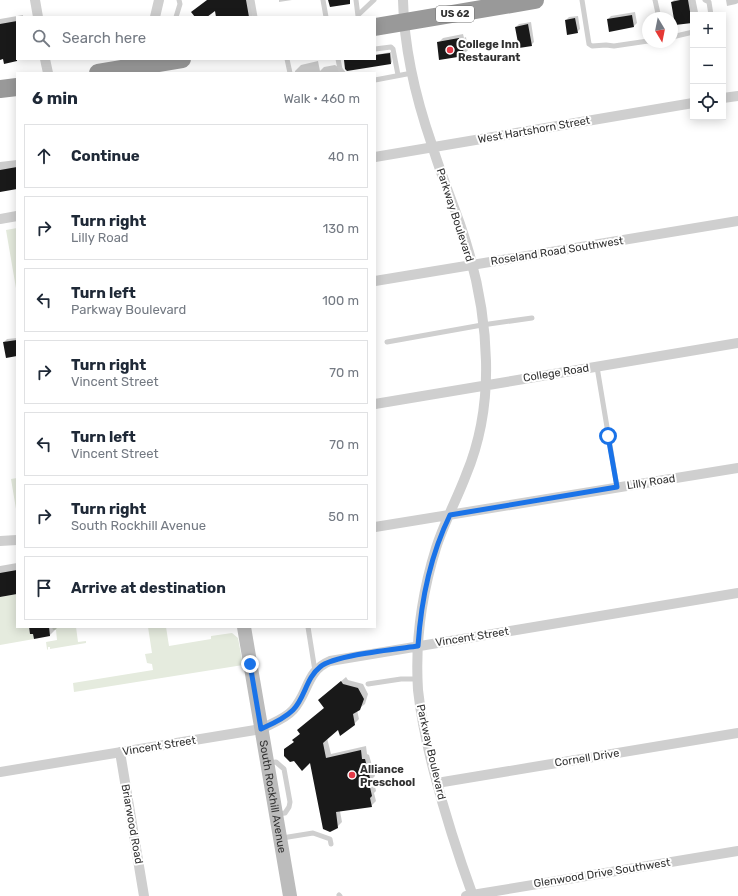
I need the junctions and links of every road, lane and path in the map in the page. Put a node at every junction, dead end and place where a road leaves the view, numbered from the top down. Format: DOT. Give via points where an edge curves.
graph roads {
  1 [pos="35,0"];
  2 [pos="159,0"];
  3 [pos="179,0"];
  4 [pos="252,0"];
  5 [pos="323,0"];
  6 [pos="356,0"];
  7 [pos="374,0"];
  8 [pos="403,0"];
  9 [pos="535,0"];
  10 [pos="582,0"];
  11 [pos="656,0"];
  12 [pos="693,0"];
  13 [pos="704,0"];
  14 [pos="657,12"];
  15 [pos="695,12"];
  16 [pos="711,12"];
  17 [pos="38,16"];
  18 [pos="155,16"];
  19 [pos="176,16"];
  20 [pos="256,16"];
  21 [pos="326,16"];
  22 [pos="358,16"];
  23 [pos="403,23"];
  24 [pos="376,27"];
  25 [pos="690,33"];
  26 [pos="678,36"];
  27 [pos="642,42"];
  28 [pos="376,49"];
  29 [pos="45,60"];
  30 [pos="177,60"];
  31 [pos="287,60"];
  32 [pos="338,60"];
  33 [pos="148,66"];
  34 [pos="48,72"];
  35 [pos="105,72"];
  36 [pos="290,72"];
  37 [pos="342,72"];
  38 [pos="412,73"];
  39 [pos="398,76"];
  40 [pos="376,80"];
  41 [pos="16,86"];
  42 [pos="0,89"];
  43 [pos="738,96"];
  44 [pos="726,98"];
  45 [pos="690,104"];
  46 [pos="432,147"];
  47 [pos="376,157"];
  48 [pos="16,216"];
  49 [pos="0,219"];
  50 [pos="738,221"];
  51 [pos="472,265"];
  52 [pos="376,281"];
  53 [pos="532,318"];
  54 [pos="482,325"];
  55 [pos="388,342"];
  56 [pos="738,343"];
  57 [pos="597,367"];
  58 [pos="486,385"];
  59 [pos="376,404"];
  60 [pos="738,468"];
  61 [pos="617,487"];
  62 [pos="450,515"];
  63 [pos="376,527"];
  64 [pos="16,540"];
  65 [pos="0,541"];
  66 [pos="738,593"];
  67 [pos="244,628"];
  68 [pos="308,628"];
  69 [pos="418,646"];
  70 [pos="315,671"];
  71 [pos="418,679"];
  72 [pos="368,684"];
  73 [pos="261,729"];
  74 [pos="738,734"];
  75 [pos="120,752"];
  76 [pos="0,772"];
  77 [pos="437,783"];
  78 [pos="280,839"];
  79 [pos="331,844"];
  80 [pos="738,851"];
  81 [pos="144,896"];
  82 [pos="290,896"];
  83 [pos="471,896"];
  1 -- 17 [label="street"];
  2 -- 18 [label="street"];
  3 -- 19 [label="lane"];
  4 -- 20 [label="lane"];
  5 -- 21 [label="lane"];
  6 -- 22 [label="lane"];
  7 -- 22 [label="lane"];
  8 -- 23 [label="street, Parkway Boulevard"];
  9 -- 23 [label="highway, US 62"];
  10 -- 27 [label="lane" via="589,44 614,46"];
  11 -- 14 [label="lane"];
  12 -- 15 [label="lane"];
  13 -- 16 [label="lane" via="709,2"];
  23 -- 24 [label="highway, US 62"];
  23 -- 38 [label="street, Parkway Boulevard"];
  25 -- 26 [label="lane"];
  28 -- 39 [label="lane" via="393,49"];
  29 -- 34 [label="street"];
  30 -- 33 [label="highway"];
  31 -- 36 [label="lane"];
  32 -- 37 [label="lane"];
  33 -- 35 [label="highway"];
  38 -- 39 [label="lane"];
  38 -- 46 [label="street, Parkway Boulevard"];
  39 -- 40 [label="lane"];
  41 -- 42 [label="highway"];
  43 -- 44 [label="street"];
  45 -- 46 [label="street, West Hartshorn Street"];
  46 -- 47 [label="street, West Hartshorn Street"];
  46 -- 51 [label="street, Parkway Boulevard" via="461,225"];
  48 -- 49 [label="street"];
  50 -- 51 [label="street, Roseland Road Southwest"];
  51 -- 52 [label="street, Roseland Road Southwest"];
  51 -- 54 [label="street, Parkway Boulevard"];
  53 -- 54 [label="lane"];
  54 -- 55 [label="lane"];
  54 -- 58 [label="street, Parkway Boulevard"];
  56 -- 57 [label="street, College Road"];
  57 -- 58 [label="street, College Road"];
  57 -- 61 [label="lane"];
  58 -- 59 [label="street, College Road"];
  58 -- 62 [label="street, Parkway Boulevard" via="482,419 473,455"];
  60 -- 61 [label="street, Lilly Road"];
  61 -- 62 [label="street, Lilly Road"];
  62 -- 63 [label="street, Lilly Road"];
  62 -- 69 [label="street, Parkway Boulevard" via="437,546 428,578 422,604"];
  64 -- 65 [label="street"];
  66 -- 69 [label="street, Vincent Street"];
  67 -- 73 [label="street, South Rockhill Avenue"];
  68 -- 70 [label="lane"];
  69 -- 70 [label="street, Vincent Street" via="330,661"];
  69 -- 71 [label="street, Parkway Boulevard"];
  70 -- 73 [label="street, Vincent Street" via="293,710 282,719"];
  71 -- 72 [label="lane"];
  71 -- 77 [label="street, Parkway Boulevard" via="424,728"];
  73 -- 75 [label="street, Vincent Street"];
  73 -- 78 [label="street, South Rockhill Avenue"];
  74 -- 77 [label="street, Cornell Drive"];
  75 -- 76 [label="street, Vincent Street"];
  75 -- 81 [label="street, Briarwood Road"];
  77 -- 83 [label="street, Parkway Boulevard"];
  78 -- 79 [label="lane" via="313,833 330,839"];
  78 -- 82 [label="street, South Rockhill Avenue"];
  80 -- 83 [label="street, Glenwood Drive Southwest"];
}
